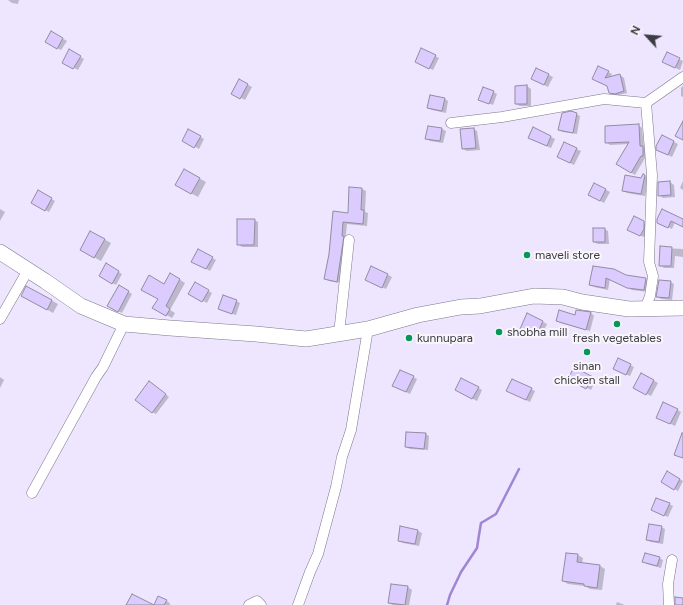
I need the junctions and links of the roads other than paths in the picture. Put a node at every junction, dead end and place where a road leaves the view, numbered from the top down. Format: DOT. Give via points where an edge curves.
graph roads {
  1 [pos="683,77"];
  2 [pos="646,103"];
  3 [pos="451,123"];
  4 [pos="349,240"];
  5 [pos="0,252"];
  6 [pos="28,270"];
  7 [pos="683,308"];
  8 [pos="645,309"];
  9 [pos="0,319"];
  10 [pos="124,324"];
  11 [pos="368,329"];
  12 [pos="339,334"];
  13 [pos="32,493"];
  14 [pos="672,560"];
  15 [pos="249,605"];
  16 [pos="261,605"];
  17 [pos="298,605"];
  18 [pos="669,605"];
  1 -- 2 [label="street"];
  2 -- 3 [label="street" via="604,99"];
  2 -- 8 [label="street" via="652,175 649,262 653,276"];
  4 -- 12 [label="street"];
  5 -- 6 [label="main road"];
  6 -- 9 [label="street"];
  6 -- 10 [label="main road" via="81,306"];
  7 -- 8 [label="main road"];
  8 -- 11 [label="main road" via="606,306 563,297 534,296 418,315"];
  10 -- 12 [label="main road" via="306,339"];
  10 -- 13 [label="street" via="103,367"];
  11 -- 12 [label="main road"];
  11 -- 17 [label="street" via="351,430 318,554"];
  14 -- 18 [label="street" via="668,584"];
  15 -- 16 [label="street" via="257,601"];
}
